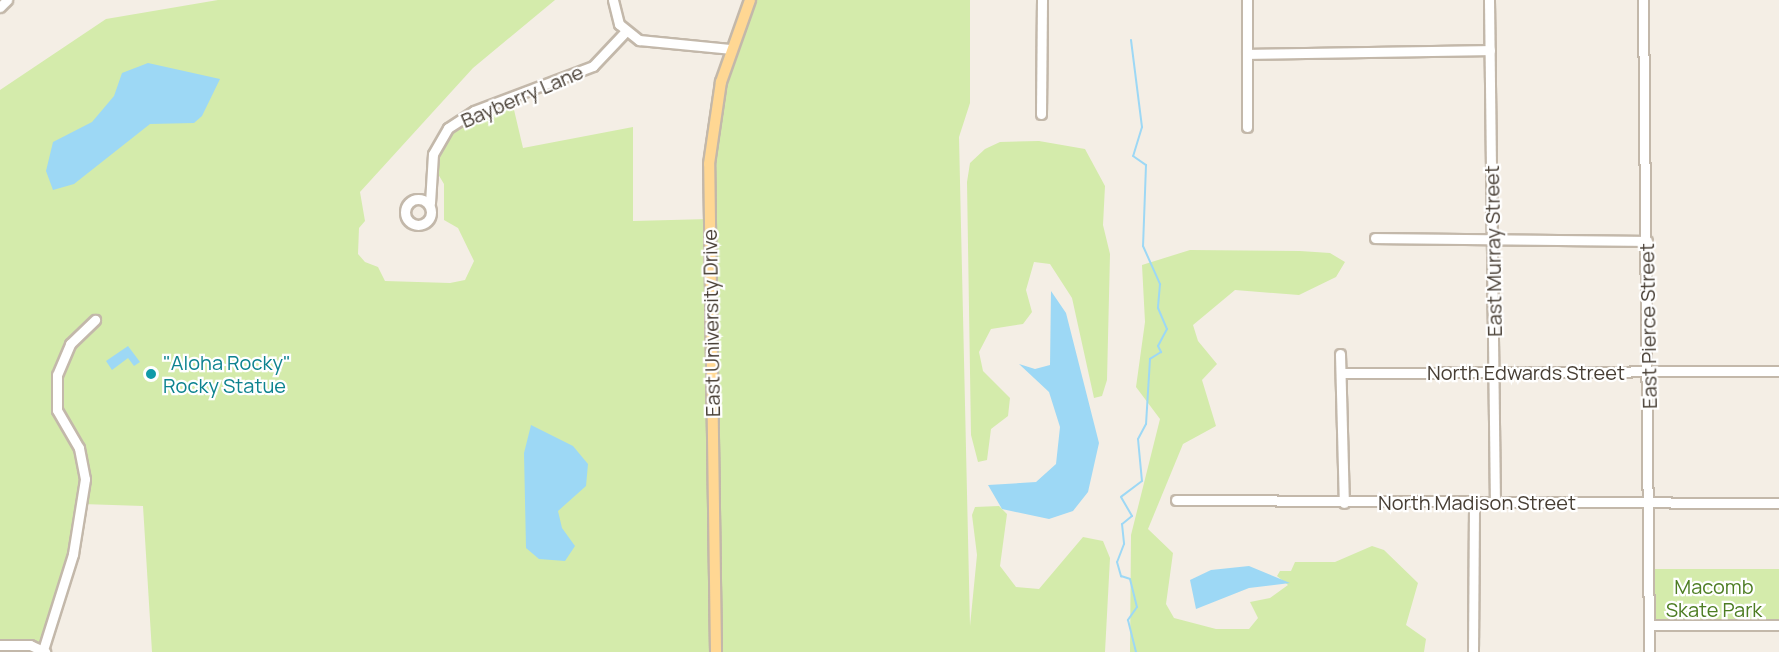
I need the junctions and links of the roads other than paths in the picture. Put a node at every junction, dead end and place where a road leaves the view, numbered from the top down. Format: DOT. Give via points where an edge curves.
graph roads {
  1 [pos="7,0"];
  2 [pos="613,0"];
  3 [pos="750,0"];
  4 [pos="1042,0"];
  5 [pos="1246,0"];
  6 [pos="1489,0"];
  7 [pos="1643,0"];
  8 [pos="0,7"];
  9 [pos="625,32"];
  10 [pos="730,49"];
  11 [pos="1490,50"];
  12 [pos="1247,54"];
  13 [pos="1041,114"];
  14 [pos="1247,127"];
  15 [pos="430,203"];
  16 [pos="1375,238"];
  17 [pos="1494,239"];
  18 [pos="1647,241"];
  19 [pos="95,320"];
  20 [pos="1340,354"];
  21 [pos="1779,371"];
  22 [pos="1494,372"];
  23 [pos="1649,372"];
  24 [pos="1344,374"];
  25 [pos="1176,500"];
  26 [pos="1474,502"];
  27 [pos="1495,502"];
  28 [pos="1650,502"];
  29 [pos="1344,503"];
  30 [pos="1779,503"];
  31 [pos="1649,625"];
  32 [pos="1779,625"];
  33 [pos="0,645"];
  34 [pos="44,651"];
  35 [pos="716,652"];
  36 [pos="1473,652"];
  37 [pos="1649,652"];
  1 -- 8 [label="street"];
  2 -- 9 [label="street"];
  3 -- 10 [label="main road, East University Drive"];
  4 -- 13 [label="street"];
  5 -- 12 [label="street"];
  6 -- 11 [label="street, East Murray Street"];
  7 -- 18 [label="street, East Pierce Street"];
  9 -- 10 [label="street" via="639,40"];
  9 -- 15 [label="street, Bayberry Lane" via="593,66 474,111 448,128 433,154"];
  10 -- 35 [label="main road, East University Drive" via="709,164"];
  11 -- 12 [label="street"];
  11 -- 17 [label="street, East Murray Street"];
  12 -- 14 [label="street"];
  16 -- 17 [label="street"];
  17 -- 18 [label="street"];
  17 -- 22 [label="street, East Murray Street"];
  18 -- 23 [label="street, East Pierce Street"];
  19 -- 34 [label="street" via="70,344 57,375 57,410 79,448 84,479 73,554"];
  20 -- 24 [label="street"];
  21 -- 23 [label="street, North Edwards Street"];
  22 -- 23 [label="street, North Edwards Street"];
  22 -- 24 [label="street, North Edwards Street"];
  22 -- 27 [label="street, East Murray Street"];
  23 -- 28 [label="street, East Pierce Street"];
  24 -- 29 [label="street"];
  25 -- 29 [label="street, North Madison Street"];
  26 -- 27 [label="street, North Madison Street"];
  26 -- 29 [label="street, North Madison Street"];
  26 -- 36 [label="street"];
  27 -- 28 [label="street, North Madison Street"];
  28 -- 30 [label="street, North Madison Street"];
  28 -- 31 [label="street, East Pierce Street"];
  31 -- 32 [label="street"];
  31 -- 37 [label="street, East Pierce Street"];
  33 -- 34 [label="street"];
}
